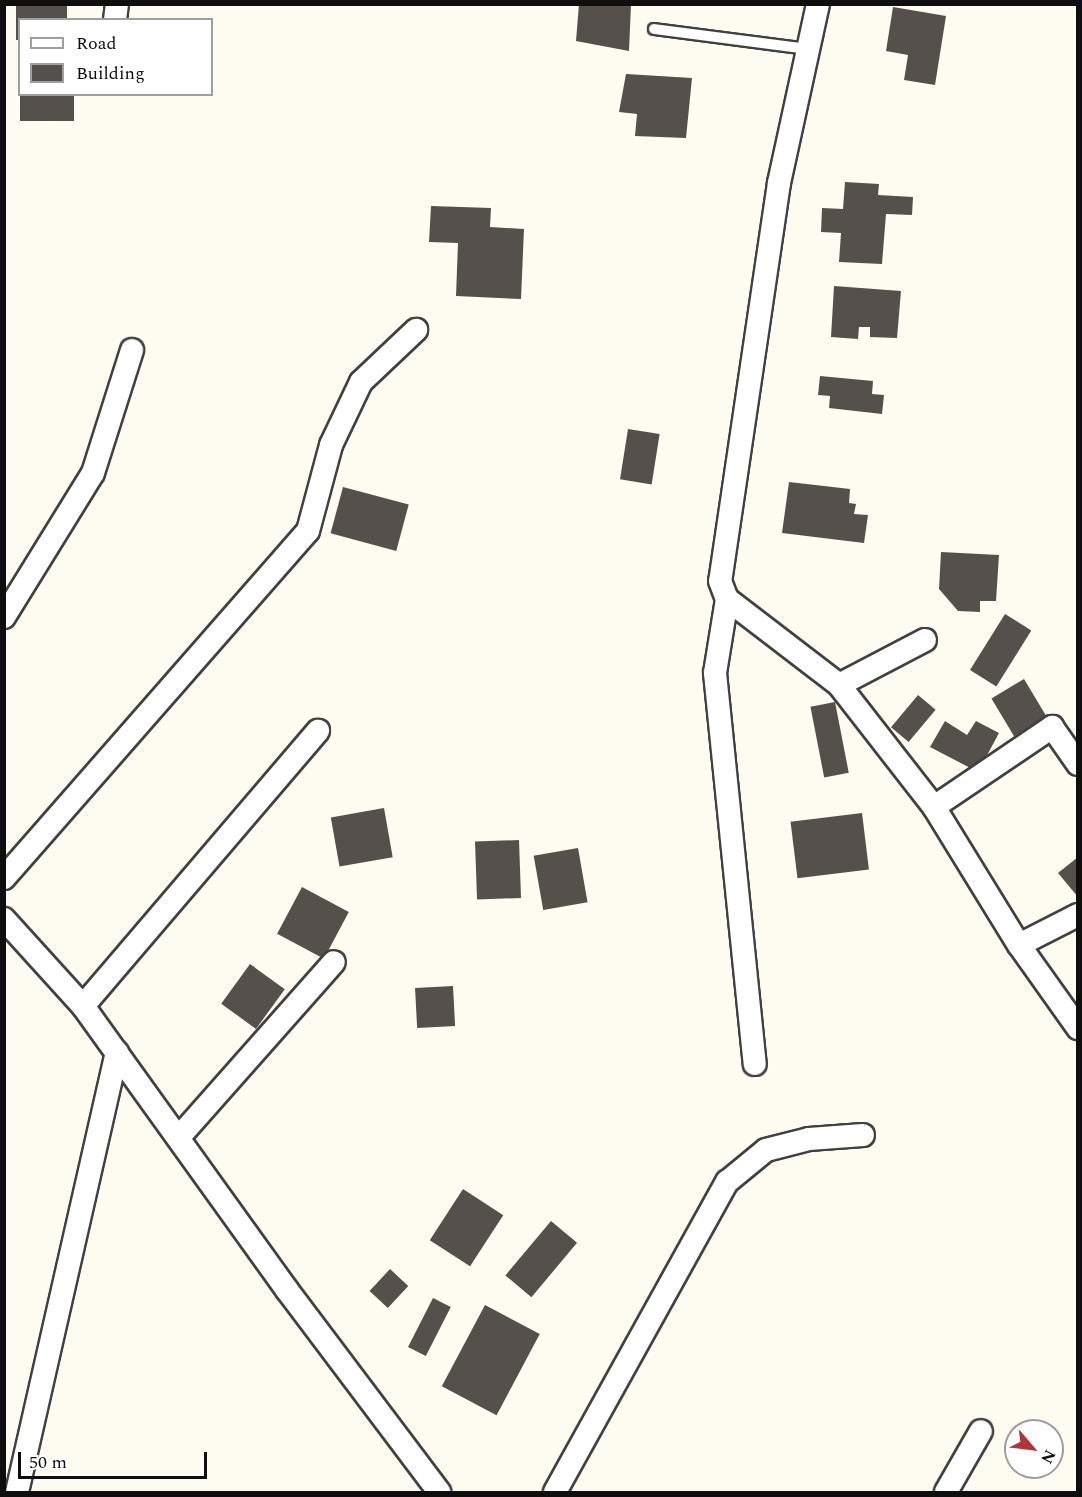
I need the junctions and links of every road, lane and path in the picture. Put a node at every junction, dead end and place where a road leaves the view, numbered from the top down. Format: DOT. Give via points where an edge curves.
graph roads {
  1 [pos="818,4"];
  2 [pos="654,29"];
  3 [pos="808,49"];
  4 [pos="416,330"];
  5 [pos="132,350"];
  6 [pos="727,599"];
  7 [pos="4,617"];
  8 [pos="925,640"];
  9 [pos="839,685"];
  10 [pos="318,731"];
  11 [pos="1077,764"];
  12 [pos="934,807"];
  13 [pos="4,878"];
  14 [pos="1077,915"];
  15 [pos="4,919"];
  16 [pos="1019,945"];
  17 [pos="334,962"];
  18 [pos="83,1006"];
  19 [pos="1077,1028"];
  20 [pos="117,1052"];
  21 [pos="755,1064"];
  22 [pos="863,1135"];
  23 [pos="180,1136"];
  24 [pos="981,1431"];
  25 [pos="17,1492"];
  26 [pos="439,1492"];
  27 [pos="555,1492"];
  28 [pos="946,1492"];
  1 -- 3 [label="street"];
  2 -- 3 [label="lane"];
  3 -- 6 [label="street" via="779,183 720,581"];
  4 -- 13 [label="street" via="361,382 331,445 308,531"];
  5 -- 7 [label="street" via="93,473"];
  6 -- 9 [label="street"];
  6 -- 21 [label="street" via="714,673"];
  8 -- 9 [label="street"];
  9 -- 12 [label="street"];
  10 -- 18 [label="street"];
  11 -- 12 [label="street" via="1052,727"];
  12 -- 16 [label="street"];
  14 -- 16 [label="street"];
  15 -- 18 [label="street"];
  16 -- 19 [label="street"];
  17 -- 23 [label="street"];
  18 -- 20 [label="street"];
  20 -- 23 [label="street"];
  20 -- 25 [label="street"];
  22 -- 27 [label="street" via="809,1139 766,1150 727,1182"];
  23 -- 26 [label="street" via="286,1290"];
  24 -- 28 [label="street"];
}
